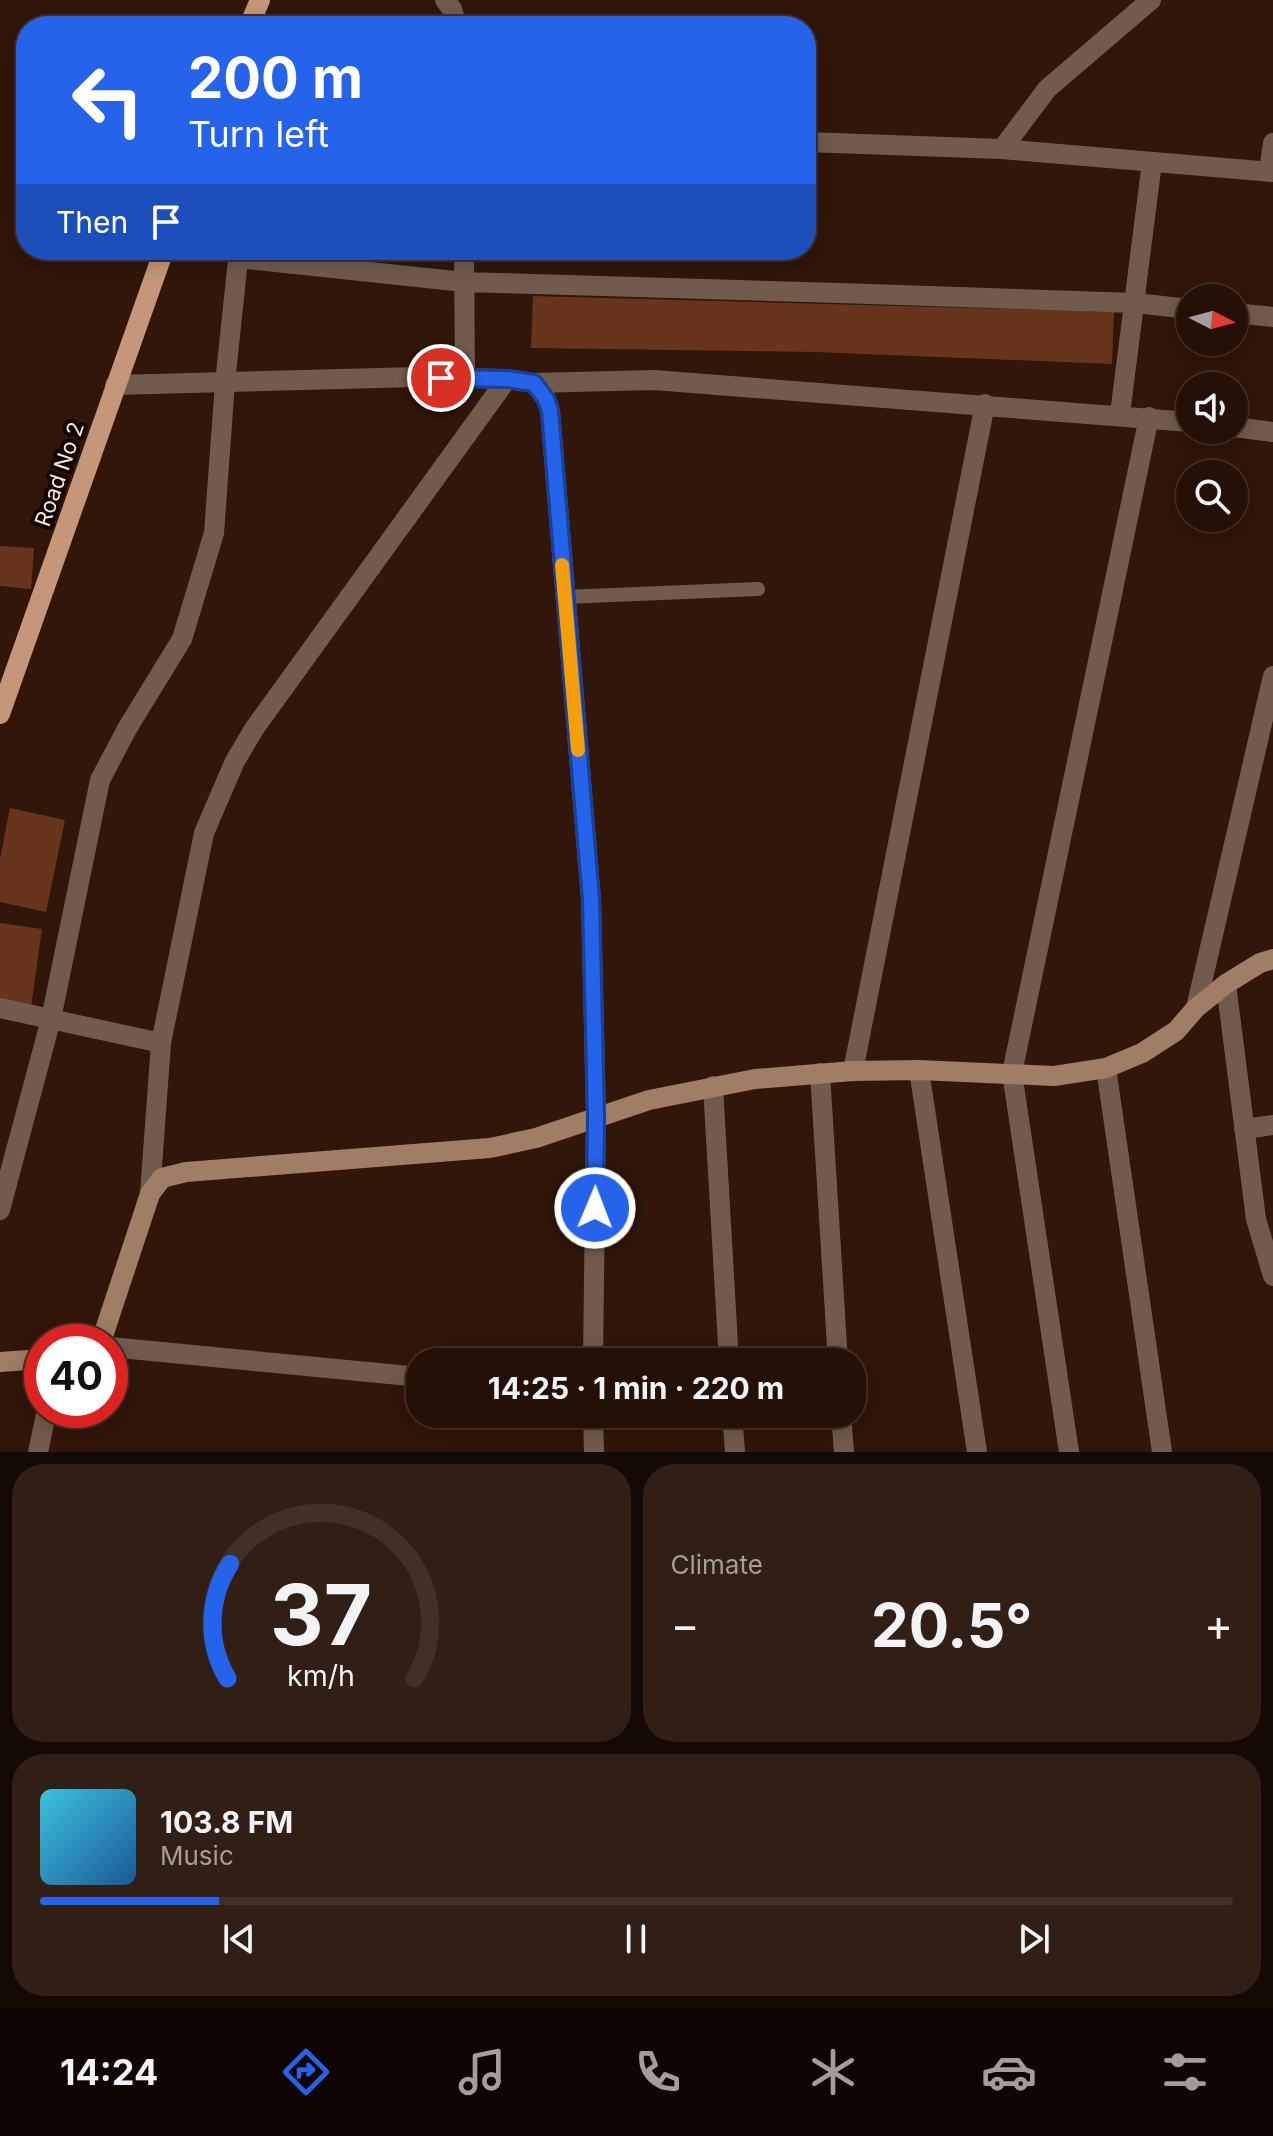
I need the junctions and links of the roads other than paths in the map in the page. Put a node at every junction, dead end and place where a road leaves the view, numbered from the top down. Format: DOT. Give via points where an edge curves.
graph roads {
  1 [pos="1151,0"];
  2 [pos="816,142"];
  3 [pos="1273,143"];
  4 [pos="1002,149"];
  5 [pos="1152,162"];
  6 [pos="1271,172"];
  7 [pos="160,260"];
  8 [pos="237,260"];
  9 [pos="286,260"];
  10 [pos="464,260"];
  11 [pos="464,282"];
  12 [pos="1135,303"];
  13 [pos="1176,307"];
  14 [pos="1248,314"];
  15 [pos="1273,317"];
  16 [pos="465,378"];
  17 [pos="507,379"];
  18 [pos="225,383"];
  19 [pos="534,383"];
  20 [pos="115,385"];
  21 [pos="985,404"];
  22 [pos="1120,414"];
  23 [pos="1149,417"];
  24 [pos="1176,420"];
  25 [pos="1248,429"];
  26 [pos="1273,432"];
  27 [pos="758,589"];
  28 [pos="565,597"];
  29 [pos="1273,676"];
  30 [pos="2,702"];
  31 [pos="1273,959"];
  32 [pos="1226,984"];
  33 [pos="0,1008"];
  34 [pos="1196,1008"];
  35 [pos="51,1019"];
  36 [pos="161,1043"];
  37 [pos="1106,1068"];
  38 [pos="919,1070"];
  39 [pos="853,1071"];
  40 [pos="820,1073"];
  41 [pos="1012,1073"];
  42 [pos="713,1086"];
  43 [pos="596,1116"];
  44 [pos="1273,1125"];
  45 [pos="1244,1129"];
  46 [pos="150,1194"];
  47 [pos="0,1210"];
  48 [pos="1273,1276"];
  49 [pos="107,1324"];
  50 [pos="593,1348"];
  51 [pos="728,1348"];
  52 [pos="837,1348"];
  53 [pos="128,1349"];
  54 [pos="24,1360"];
  55 [pos="0,1362"];
  56 [pos="406,1376"];
  57 [pos="43,1428"];
  58 [pos="593,1428"];
  59 [pos="733,1428"];
  60 [pos="842,1428"];
  61 [pos="38,1452"];
  62 [pos="594,1452"];
  63 [pos="735,1452"];
  64 [pos="844,1452"];
  65 [pos="977,1452"];
  66 [pos="1069,1452"];
  67 [pos="1162,1452"];
  1 -- 4 [label="street" via="1047,89"];
  2 -- 4 [label="street"];
  3 -- 6 [label="street"];
  4 -- 5 [label="street"];
  5 -- 6 [label="street"];
  5 -- 12 [label="street"];
  7 -- 20 [label="main road, Road No 2"];
  8 -- 18 [label="street"];
  9 -- 11 [label="street"];
  10 -- 11 [label="street"];
  11 -- 12 [label="street"];
  11 -- 16 [label="street"];
  12 -- 13 [label="street"];
  12 -- 22 [label="street"];
  14 -- 15 [label="street"];
  16 -- 17 [label="street"];
  16 -- 18 [label="street"];
  17 -- 19 [label="street"];
  17 -- 36 [label="street" via="235,761 204,833"];
  18 -- 20 [label="street"];
  18 -- 35 [label="street" via="214,533 182,639 100,780"];
  19 -- 21 [label="street" via="654,380"];
  19 -- 28 [label="street" via="550,411"];
  20 -- 30 [label="main road, Road No 2"];
  21 -- 22 [label="street"];
  21 -- 39 [label="street"];
  22 -- 23 [label="street"];
  23 -- 24 [label="street"];
  23 -- 41 [label="street"];
  25 -- 26 [label="street"];
  27 -- 28 [label="lane"];
  28 -- 43 [label="street" via="591,899"];
  29 -- 34 [label="street"];
  31 -- 32 [label="main road"];
  32 -- 34 [label="main road"];
  32 -- 45 [label="street"];
  33 -- 35 [label="street"];
  34 -- 37 [label="main road" via="1176,1031"];
  35 -- 36 [label="street"];
  35 -- 47 [label="street"];
  36 -- 46 [label="street"];
  37 -- 41 [label="main road" via="1054,1076"];
  37 -- 67 [label="street"];
  38 -- 39 [label="main road"];
  38 -- 41 [label="main road"];
  38 -- 65 [label="street"];
  39 -- 40 [label="main road"];
  40 -- 42 [label="main road"];
  40 -- 52 [label="street"];
  41 -- 66 [label="street"];
  42 -- 43 [label="main road"];
  42 -- 51 [label="street"];
  43 -- 46 [label="main road" via="490,1148 186,1172 162,1178"];
  43 -- 50 [label="street"];
  44 -- 45 [label="street"];
  45 -- 48 [label="street" via="1256,1219"];
  46 -- 49 [label="main road"];
  53 -- 56 [label="street"];
  54 -- 55 [label="main road"];
  57 -- 61 [label="street"];
  58 -- 62 [label="street"];
  59 -- 63 [label="street"];
  60 -- 64 [label="street"];
}
